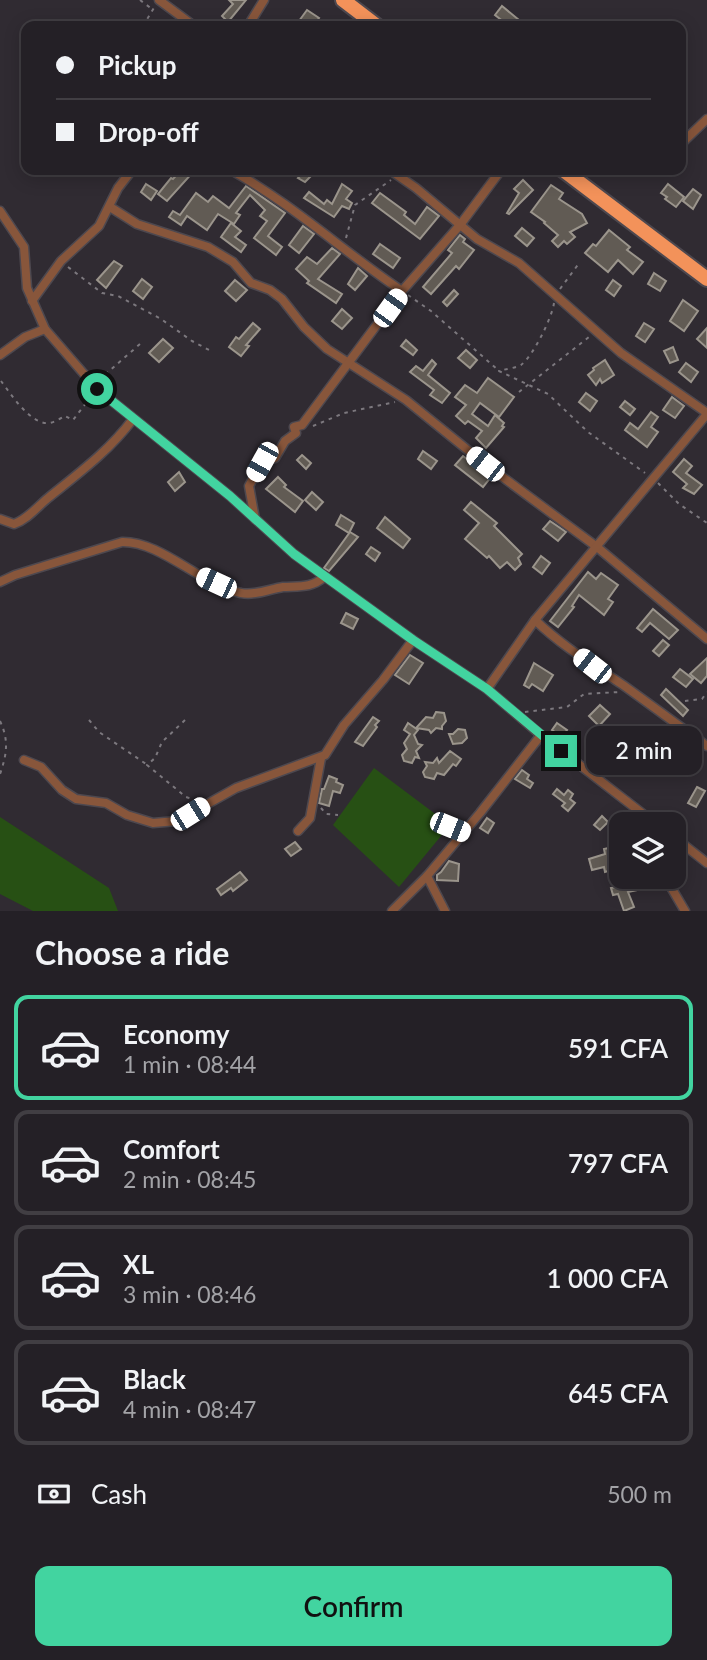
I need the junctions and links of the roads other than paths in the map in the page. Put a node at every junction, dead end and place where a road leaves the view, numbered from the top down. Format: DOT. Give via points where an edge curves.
graph roads {
  1 [pos="159,0"];
  2 [pos="264,0"];
  3 [pos="350,2"];
  4 [pos="187,21"];
  5 [pos="251,21"];
  6 [pos="371,21"];
  7 [pos="707,120"];
  8 [pos="686,139"];
  9 [pos="128,175"];
  10 [pos="239,175"];
  11 [pos="398,175"];
  12 [pos="498,175"];
  13 [pos="571,175"];
  14 [pos="110,207"];
  15 [pos="0,211"];
  16 [pos="460,225"];
  17 [pos="707,279"];
  18 [pos="402,291"];
  19 [pos="32,301"];
  20 [pos="45,329"];
  21 [pos="0,355"];
  22 [pos="349,362"];
  23 [pos="707,414"];
  24 [pos="133,419"];
  25 [pos="255,519"];
  26 [pos="0,520"];
  27 [pos="597,547"];
  28 [pos="324,577"];
  29 [pos="0,582"];
  30 [pos="535,620"];
  31 [pos="707,639"];
  32 [pos="413,640"];
  33 [pos="487,689"];
  34 [pos="541,735"];
  35 [pos="707,746"];
  36 [pos="321,758"];
  37 [pos="24,760"];
  38 [pos="638,812"];
  39 [pos="450,827"];
  40 [pos="298,831"];
  41 [pos="464,832"];
  42 [pos="686,846"];
  43 [pos="707,863"];
  44 [pos="427,876"];
  45 [pos="672,889"];
  46 [pos="392,911"];
  47 [pos="445,911"];
  48 [pos="685,911"];
  1 -- 4 [label="street"];
  2 -- 5 [label="street"];
  3 -- 6 [label="highway"];
  7 -- 8 [label="street"];
  9 -- 14 [label="street"];
  10 -- 18 [label="street"];
  11 -- 16 [label="street"];
  12 -- 16 [label="street"];
  13 -- 17 [label="highway"];
  14 -- 19 [label="street" via="93,233 61,261"];
  14 -- 22 [label="street" via="137,224 225,257 251,283 275,293 327,349"];
  15 -- 19 [label="street" via="26,251 25,279"];
  16 -- 18 [label="street"];
  16 -- 23 [label="street" via="515,260 595,332"];
  18 -- 22 [label="street"];
  19 -- 20 [label="street"];
  20 -- 21 [label="street"];
  20 -- 24 [label="street" via="97,389"];
  22 -- 25 [label="street" via="302,425 294,427 296,433 275,458 262,462 249,486"];
  22 -- 27 [label="street" via="406,400"];
  23 -- 27 [label="street"];
  24 -- 25 [label="street"];
  24 -- 26 [label="street" via="87,468 28,516 14,524"];
  25 -- 28 [label="street"];
  27 -- 30 [label="street"];
  27 -- 31 [label="street"];
  28 -- 29 [label="street" via="313,585 245,594 131,542 112,544"];
  28 -- 32 [label="street"];
  30 -- 33 [label="street"];
  30 -- 35 [label="street"];
  32 -- 33 [label="street"];
  32 -- 36 [label="street"];
  33 -- 34 [label="street"];
  34 -- 38 [label="street"];
  34 -- 41 [label="street"];
  36 -- 37 [label="street" via="257,779 177,821 153,823 106,803 67,794 41,767"];
  36 -- 40 [label="street" via="310,818"];
  39 -- 41 [label="lane"];
  41 -- 44 [label="street"];
  42 -- 43 [label="street"];
  44 -- 46 [label="street"];
  44 -- 47 [label="street"];
  45 -- 48 [label="street"];
}
